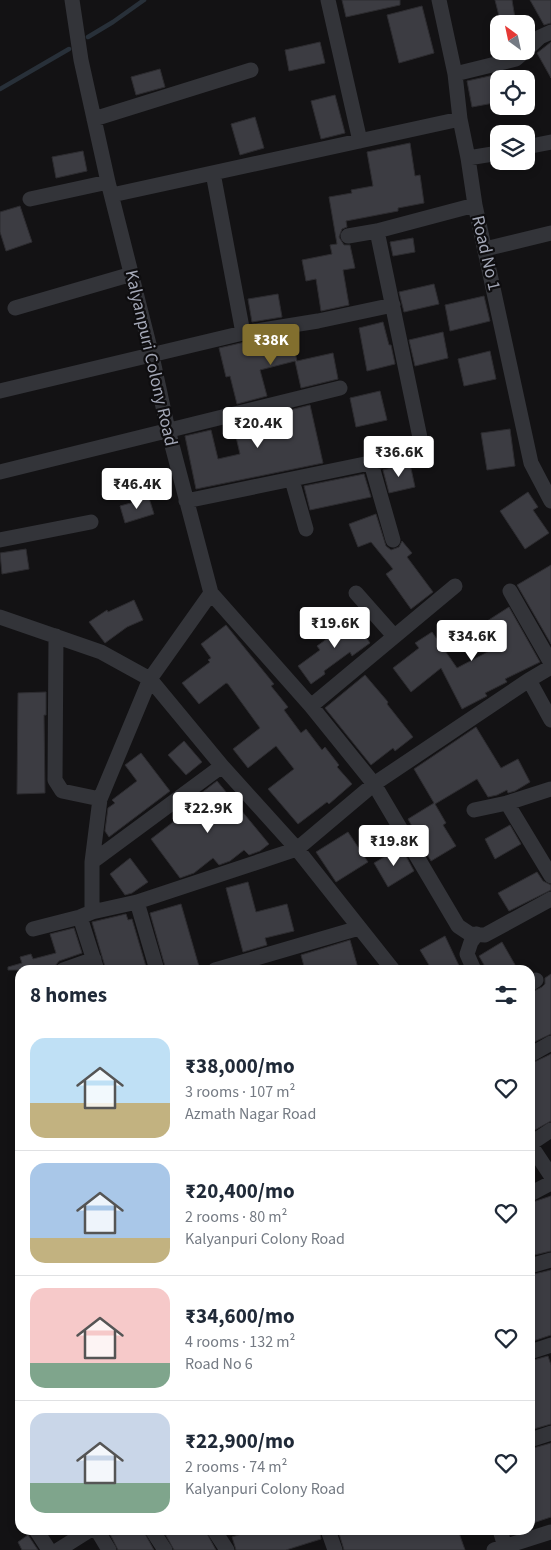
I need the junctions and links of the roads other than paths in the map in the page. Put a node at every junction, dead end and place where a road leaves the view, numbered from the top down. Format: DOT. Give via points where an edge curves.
graph roads {
  1 [pos="72,0"];
  2 [pos="328,0"];
  3 [pos="439,0"];
  4 [pos="551,32"];
  5 [pos="535,42"];
  6 [pos="512,60"];
  7 [pos="251,70"];
  8 [pos="455,74"];
  9 [pos="94,119"];
  10 [pos="460,119"];
  11 [pos="360,141"];
  12 [pos="551,142"];
  13 [pos="535,145"];
  14 [pos="490,154"];
  15 [pos="468,158"];
  16 [pos="213,173"];
  17 [pos="110,189"];
  18 [pos="30,198"];
  19 [pos="475,205"];
  20 [pos="377,231"];
  21 [pos="551,233"];
  22 [pos="348,236"];
  23 [pos="485,248"];
  24 [pos="132,274"];
  25 [pos="393,306"];
  26 [pos="15,308"];
  27 [pos="242,332"];
  28 [pos="152,356"];
  29 [pos="340,388"];
  30 [pos="0,391"];
  31 [pos="168,430"];
  32 [pos="371,463"];
  33 [pos="0,472"];
  34 [pos="292,480"];
  35 [pos="551,500"];
  36 [pos="186,501"];
  37 [pos="91,522"];
  38 [pos="306,529"];
  39 [pos="0,540"];
  40 [pos="393,540"];
  41 [pos="455,586"];
  42 [pos="510,591"];
  43 [pos="211,593"];
  44 [pos="356,593"];
  45 [pos="1,614"];
  46 [pos="56,636"];
  47 [pos="394,636"];
  48 [pos="551,663"];
  49 [pos="551,667"];
  50 [pos="150,679"];
  51 [pos="529,680"];
  52 [pos="311,706"];
  53 [pos="551,720"];
  54 [pos="222,766"];
  55 [pos="374,784"];
  56 [pos="551,789"];
  57 [pos="100,799"];
  58 [pos="507,803"];
  59 [pos="474,810"];
  60 [pos="297,849"];
  61 [pos="92,862"];
  62 [pos="551,876"];
  63 [pos="551,899"];
  64 [pos="136,902"];
  65 [pos="86,915"];
  66 [pos="34,928"];
  67 [pos="358,928"];
  68 [pos="476,934"];
  69 [pos="95,965"];
  70 [pos="155,965"];
  71 [pos="232,965"];
  72 [pos="389,965"];
  73 [pos="472,965"];
  74 [pos="551,1043"];
  75 [pos="535,1052"];
  76 [pos="551,1130"];
  77 [pos="535,1141"];
  78 [pos="535,1152"];
  79 [pos="551,1176"];
  80 [pos="551,1182"];
  81 [pos="535,1191"];
  82 [pos="551,1260"];
  83 [pos="535,1265"];
  84 [pos="551,1346"];
  85 [pos="535,1351"];
  86 [pos="551,1433"];
  87 [pos="535,1438"];
  88 [pos="551,1532"];
  89 [pos="40,1535"];
  90 [pos="82,1535"];
  91 [pos="99,1535"];
  92 [pos="156,1535"];
  93 [pos="220,1535"];
  94 [pos="330,1535"];
  95 [pos="500,1535"];
  96 [pos="500,1548"];
  97 [pos="50,1550"];
  98 [pos="58,1550"];
  99 [pos="109,1550"];
  100 [pos="166,1550"];
  101 [pos="226,1550"];
  102 [pos="334,1550"];
  1 -- 9 [label="street, Kalyanpuri Colony Road"];
  2 -- 11 [label="street"];
  3 -- 8 [label="street, Road No 1"];
  4 -- 5 [label="street"];
  6 -- 8 [label="street"];
  7 -- 9 [label="street"];
  8 -- 10 [label="street, Road No 1"];
  9 -- 17 [label="street, Kalyanpuri Colony Road"];
  10 -- 11 [label="street"];
  10 -- 15 [label="street, Road No 1"];
  11 -- 16 [label="street"];
  12 -- 13 [label="street"];
  14 -- 15 [label="street"];
  15 -- 19 [label="street, Road No 1"];
  16 -- 17 [label="street"];
  16 -- 27 [label="street"];
  17 -- 18 [label="street"];
  17 -- 24 [label="street, Kalyanpuri Colony Road"];
  19 -- 20 [label="street"];
  19 -- 23 [label="street, Road No 1"];
  20 -- 22 [label="street"];
  20 -- 25 [label="street"];
  21 -- 23 [label="street"];
  23 -- 35 [label="street, Road No 1" via="531,463"];
  24 -- 26 [label="street"];
  24 -- 28 [label="street, Kalyanpuri Colony Road"];
  25 -- 27 [label="street"];
  25 -- 32 [label="street" via="422,452"];
  27 -- 28 [label="street"];
  28 -- 30 [label="street"];
  28 -- 31 [label="street, Kalyanpuri Colony Road"];
  29 -- 31 [label="street"];
  31 -- 33 [label="street"];
  31 -- 36 [label="street, Kalyanpuri Colony Road"];
  32 -- 34 [label="street"];
  32 -- 40 [label="street"];
  34 -- 36 [label="street"];
  34 -- 38 [label="street"];
  36 -- 43 [label="street, Kalyanpuri Colony Road"];
  37 -- 39 [label="street"];
  41 -- 47 [label="street"];
  42 -- 48 [label="street"];
  43 -- 50 [label="street"];
  43 -- 52 [label="street"];
  44 -- 47 [label="street"];
  45 -- 46 [label="street"];
  46 -- 50 [label="street" via="101,652"];
  46 -- 57 [label="street" via="55,780 62,791"];
  47 -- 52 [label="street"];
  49 -- 51 [label="street"];
  50 -- 54 [label="street"];
  50 -- 57 [label="street"];
  51 -- 53 [label="street"];
  51 -- 55 [label="street"];
  52 -- 55 [label="street"];
  54 -- 60 [label="street"];
  54 -- 61 [label="street"];
  55 -- 60 [label="street"];
  55 -- 68 [label="street" via="458,926"];
  56 -- 58 [label="street"];
  57 -- 61 [label="street"];
  58 -- 59 [label="street"];
  58 -- 62 [label="street"];
  60 -- 64 [label="street"];
  60 -- 67 [label="street"];
  61 -- 65 [label="street"];
  63 -- 68 [label="street" via="485,935"];
  64 -- 65 [label="street"];
  64 -- 70 [label="street"];
  65 -- 66 [label="street"];
  65 -- 69 [label="street"];
  67 -- 71 [label="street"];
  67 -- 72 [label="street"];
  68 -- 73 [label="street" via="467,954"];
  74 -- 75 [label="street"];
  76 -- 77 [label="street"];
  78 -- 79 [label="street"];
  80 -- 81 [label="street"];
  82 -- 83 [label="street"];
  84 -- 85 [label="street"];
  86 -- 87 [label="street"];
  88 -- 96 [label="street"];
  89 -- 97 [label="street"];
  90 -- 98 [label="street"];
  91 -- 99 [label="street"];
  92 -- 100 [label="street"];
  93 -- 101 [label="street"];
  94 -- 102 [label="street"];
  95 -- 96 [label="street"];
}
